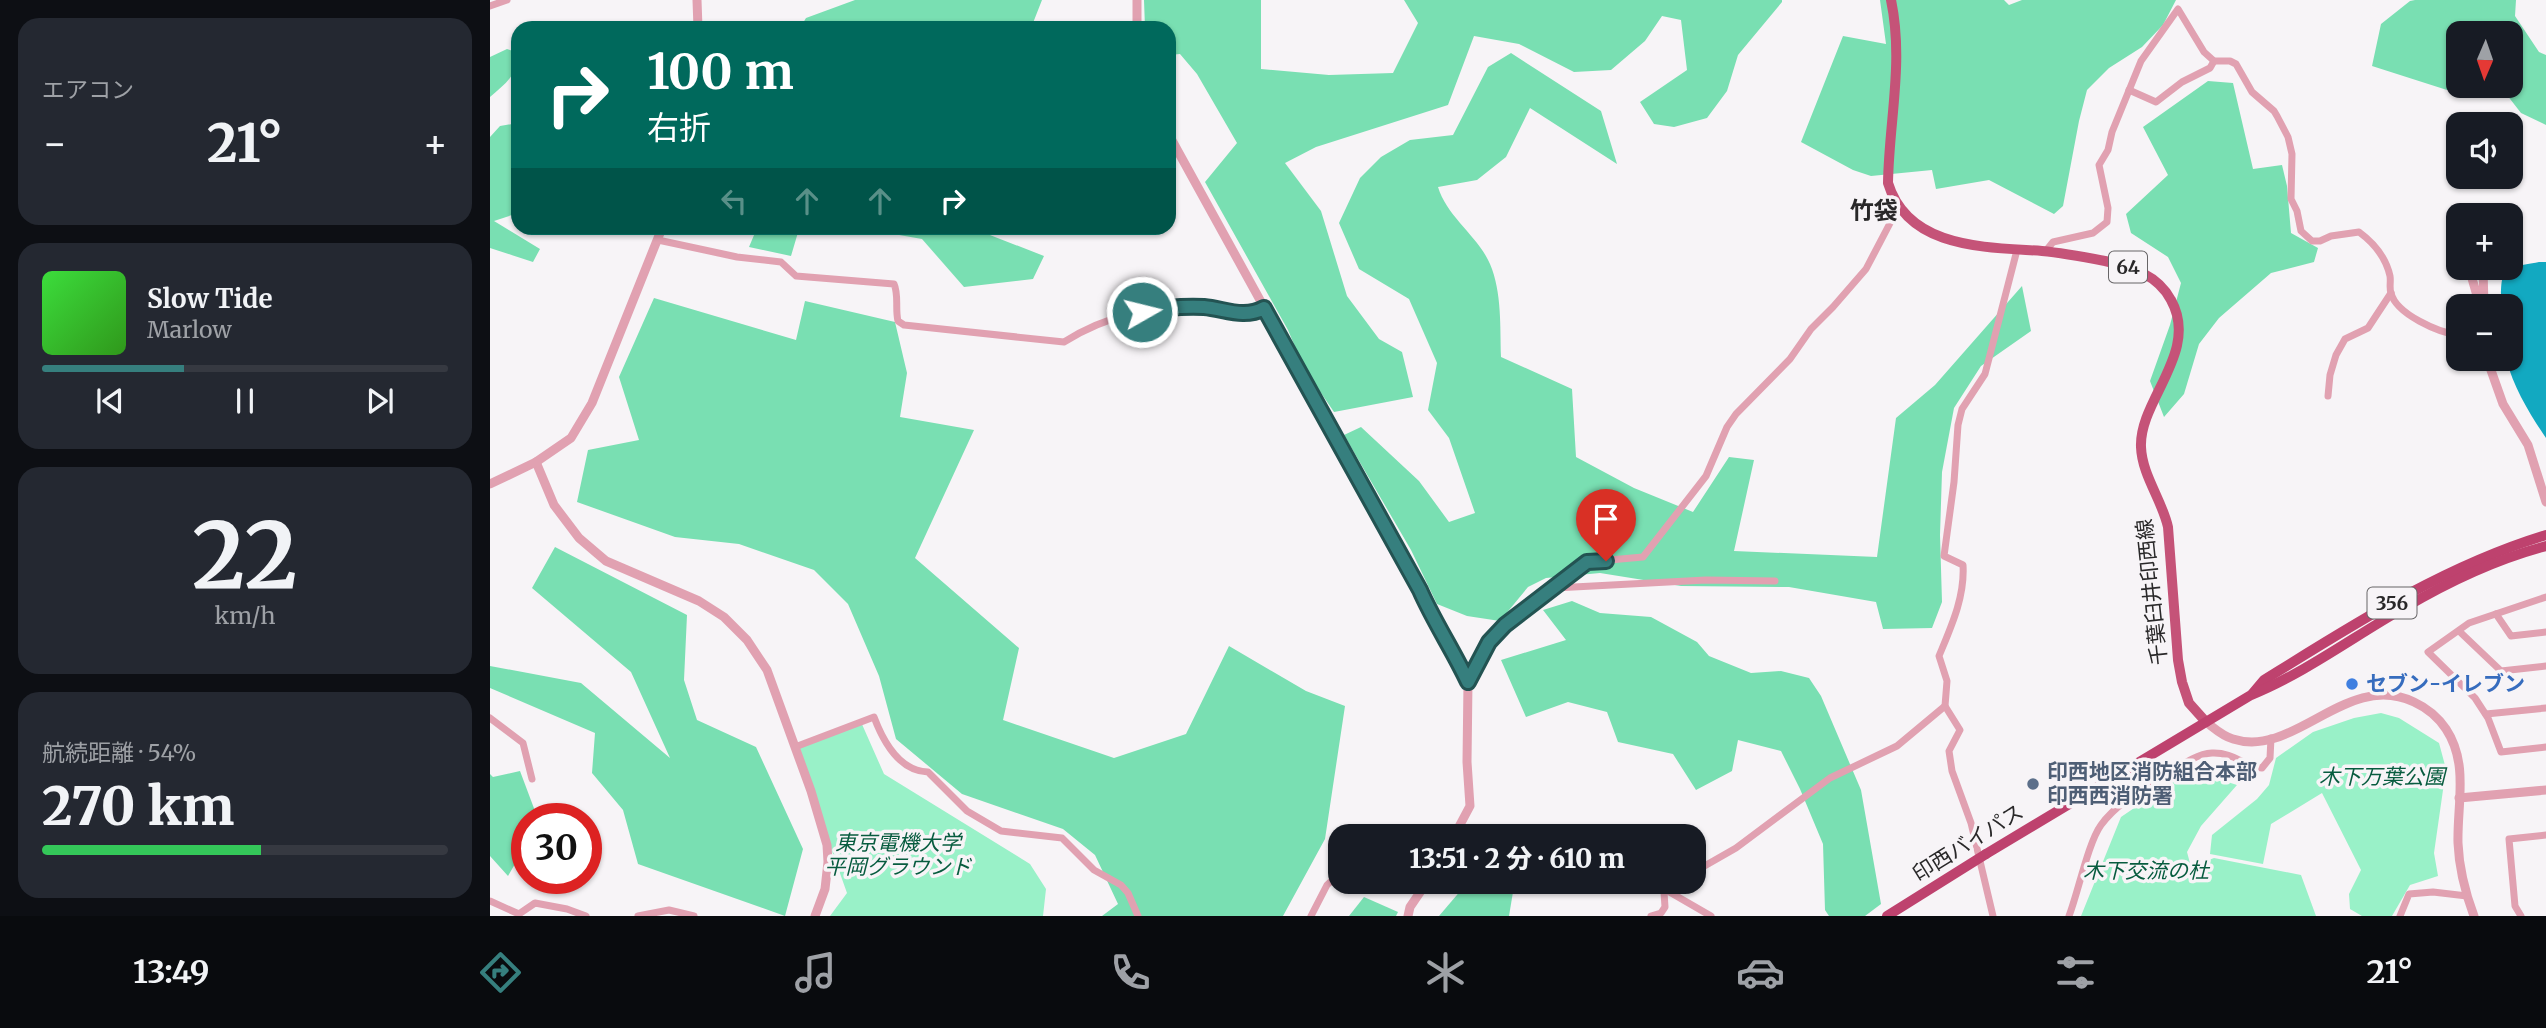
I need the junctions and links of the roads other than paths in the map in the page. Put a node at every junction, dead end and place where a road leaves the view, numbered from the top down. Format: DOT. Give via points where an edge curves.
graph roads {
  1 [pos="507,0"];
  2 [pos="697,0"];
  3 [pos="1137,0"];
  4 [pos="1891,0"];
  5 [pos="490,6"];
  6 [pos="698,21"];
  7 [pos="1137,21"];
  8 [pos="2214,61"];
  9 [pos="2129,90"];
  10 [pos="1176,155"];
  11 [pos="1899,206"];
  12 [pos="660,235"];
  13 [pos="658,240"];
  14 [pos="2017,250"];
  15 [pos="2045,252"];
  16 [pos="2390,293"];
  17 [pos="1264,308"];
  18 [pos="2446,333"];
  19 [pos="2491,371"];
  20 [pos="2328,396"];
  21 [pos="536,462"];
  22 [pos="490,484"];
  23 [pos="2546,502"];
  24 [pos="2546,535"];
  25 [pos="2546,547"];
  26 [pos="1775,581"];
  27 [pos="1555,588"];
  28 [pos="2546,597"];
  29 [pos="2496,614"];
  30 [pos="2459,631"];
  31 [pos="2546,632"];
  32 [pos="2546,666"];
  33 [pos="1468,682"];
  34 [pos="2251,695"];
  35 [pos="1945,706"];
  36 [pos="2546,708"];
  37 [pos="2486,715"];
  38 [pos="490,718"];
  39 [pos="2206,722"];
  40 [pos="2271,738"];
  41 [pos="795,747"];
  42 [pos="2546,747"];
  43 [pos="533,779"];
  44 [pos="2546,790"];
  45 [pos="2459,799"];
  46 [pos="1460,824"];
  47 [pos="2546,835"];
  48 [pos="1706,865"];
  49 [pos="1328,885"];
  50 [pos="1419,894"];
  51 [pos="1664,894"];
  52 [pos="1673,894"];
  53 [pos="2467,896"];
  54 [pos="490,901"];
  55 [pos="586,916"];
  56 [pos="638,916"];
  57 [pos="694,916"];
  58 [pos="815,916"];
  59 [pos="1138,916"];
  60 [pos="1311,916"];
  61 [pos="1408,916"];
  62 [pos="1651,916"];
  63 [pos="1711,916"];
  64 [pos="1887,916"];
  65 [pos="1993,916"];
  66 [pos="2069,916"];
  67 [pos="2400,916"];
  68 [pos="2474,916"];
  69 [pos="2521,916"];
  1 -- 5 [label="street"];
  2 -- 6 [label="street"];
  3 -- 7 [label="street"];
  4 -- 11 [label="main road" via="1898,68 1888,183"];
  8 -- 9 [label="street" via="2156,102"];
  8 -- 9 [label="street" via="2178,9 2141,61"];
  8 -- 16 [label="street" via="2236,64 2252,92 2274,111 2288,137 2291,200 2301,231 2312,241 2359,232 2381,253 2391,278"];
  9 -- 15 [label="street" via="2099,165 2107,222 2093,233 2053,242"];
  10 -- 17 [label="street"];
  11 -- 14 [label="main road, 千葉臼井印西線 / 64" via="1911,221 1940,235 1979,248"];
  11 -- 27 [label="street" via="1866,269 1736,414 1706,475 1643,557 1587,562"];
  12 -- 13 [label="street"];
  13 -- 17 [label="street" via="781,262 796,276 894,284 896,316 904,325 1065,342 1104,321 1160,308 1206,307 1252,315"];
  13 -- 21 [label="street" via="580,425 571,438"];
  14 -- 15 [label="main road, 千葉臼井印西線 / 64"];
  14 -- 35 [label="street" via="1985,374 1958,425 1944,556 1963,565 1964,579 1939,656 1947,681"];
  15 -- 39 [label="main road, 千葉臼井印西線 / 64" via="2124,265 2143,273 2165,290 2178,315 2178,342 2141,447 2168,527 2182,682 2189,703"];
  16 -- 18 [label="street" via="2421,322"];
  16 -- 20 [label="street" via="2368,328 2345,339 2330,375"];
  17 -- 33 [label="street"];
  19 -- 23 [label="street" via="2503,404 2528,445"];
  21 -- 22 [label="street"];
  21 -- 41 [label="street" via="554,505 579,538 606,561 699,601 747,640 767,670"];
  24 -- 34 [label="highway, 印西バイパス / 356" via="2422,586 2264,680"];
  25 -- 34 [label="highway, 印西バイパス / 356" via="2498,562 2435,591"];
  26 -- 27 [label="street"];
  27 -- 33 [label="street" via="1489,642"];
  28 -- 29 [label="street"];
  29 -- 30 [label="street"];
  29 -- 31 [label="street" via="2511,636"];
  30 -- 32 [label="street" via="2501,671"];
  30 -- 37 [label="street" via="2428,652"];
  33 -- 46 [label="street" via="1470,806"];
  34 -- 39 [label="highway, 印西バイパス / 356"];
  35 -- 48 [label="street" via="1897,746 1830,778"];
  35 -- 65 [label="street" via="1960,730 1949,751 1952,771 1971,823"];
  36 -- 37 [label="street"];
  37 -- 42 [label="street" via="2501,752"];
  38 -- 43 [label="street" via="523,743"];
  39 -- 40 [label="street" via="2233,739"];
  39 -- 64 [label="highway, 印西バイパス / 356, bridge"];
  40 -- 45 [label="street" via="2353,700 2375,695 2402,697 2430,712 2451,737 2460,762"];
  40 -- 66 [label="street" via="2270,758 2262,768 2235,756 2208,753 2175,769 2113,811 2099,827"];
  41 -- 58 [label="street" via="827,845 825,889"];
  41 -- 59 [label="street" via="874,717 897,758 919,772 928,772 967,811 1001,831 1062,838 1094,870 1121,885"];
  44 -- 45 [label="street"];
  45 -- 53 [label="street" via="2459,850"];
  47 -- 69 [label="street" via="2509,839 2515,906"];
  49 -- 60 [label="street"];
  50 -- 61 [label="street"];
  51 -- 62 [label="street" via="1665,907"];
  52 -- 63 [label="street"];
  53 -- 67 [label="street" via="2409,894"];
  53 -- 68 [label="street"];
  54 -- 55 [label="street" via="519,914 535,903"];
  56 -- 57 [label="street" via="669,910"];
}
